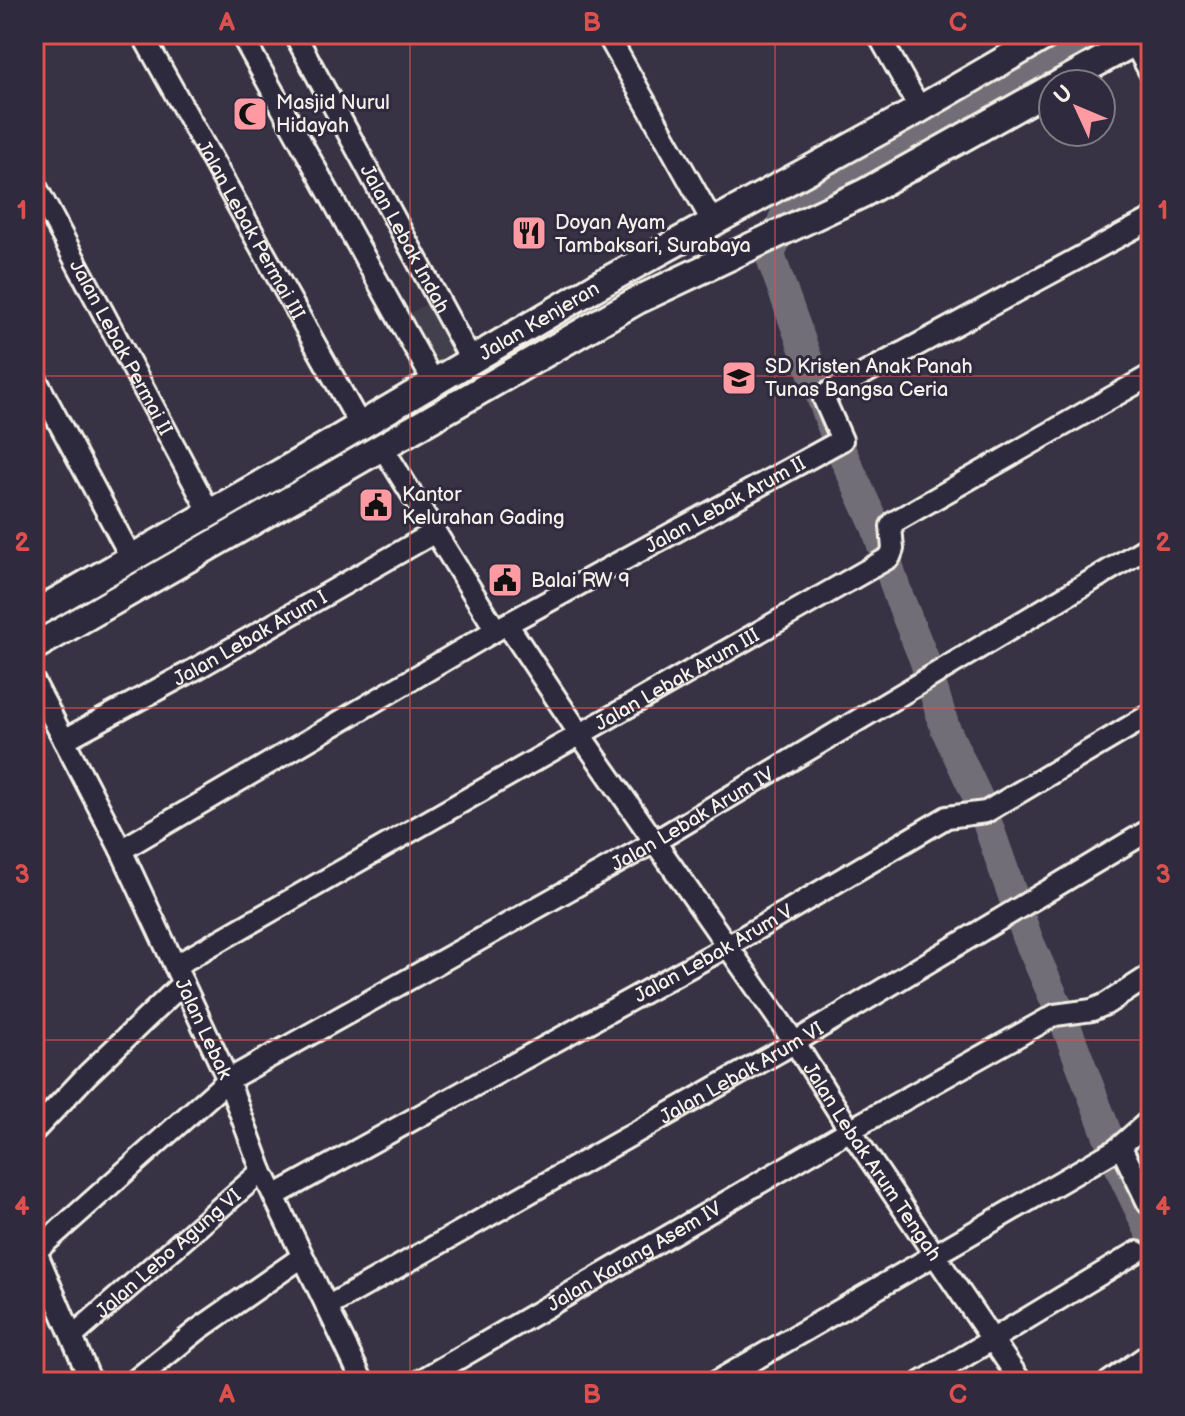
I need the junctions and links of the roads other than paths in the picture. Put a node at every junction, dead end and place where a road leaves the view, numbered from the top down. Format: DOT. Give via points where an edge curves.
graph roads {
  1 [pos="142,34"];
  2 [pos="241,34"];
  3 [pos="300,34"];
  4 [pos="607,34"];
  5 [pos="878,34"];
  6 [pos="1049,34"];
  7 [pos="1141,38"];
  8 [pos="1088,68"];
  9 [pos="1151,74"];
  10 [pos="1037,96"];
  11 [pos="920,109"];
  12 [pos="34,183"];
  13 [pos="1151,219"];
  14 [pos="712,221"];
  15 [pos="471,360"];
  16 [pos="1151,375"];
  17 [pos="34,376"];
  18 [pos="433,381"];
  19 [pos="360,425"];
  20 [pos="383,448"];
  21 [pos="282,472"];
  22 [pos="249,491"];
  23 [pos="298,497"];
  24 [pos="210,513"];
  25 [pos="262,517"];
  26 [pos="435,532"];
  27 [pos="1151,545"];
  28 [pos="132,559"];
  29 [pos="35,611"];
  30 [pos="501,627"];
  31 [pos="34,647"];
  32 [pos="34,682"];
  33 [pos="1151,714"];
  34 [pos="581,736"];
  35 [pos="64,740"];
  36 [pos="1151,829"];
  37 [pos="655,841"];
  38 [pos="121,850"];
  39 [pos="726,947"];
  40 [pos="179,975"];
  41 [pos="1151,975"];
  42 [pos="795,1043"];
  43 [pos="228,1080"];
  44 [pos="1151,1119"];
  45 [pos="850,1130"];
  46 [pos="34,1131"];
  47 [pos="1115,1150"];
  48 [pos="262,1171"];
  49 [pos="274,1196"];
  50 [pos="1151,1204"];
  51 [pos="35,1249"];
  52 [pos="1137,1252"];
  53 [pos="936,1255"];
  54 [pos="302,1257"];
  55 [pos="327,1307"];
  56 [pos="73,1336"];
  57 [pos="992,1341"];
  58 [pos="1151,1353"];
  59 [pos="91,1382"];
  60 [pos="133,1382"];
  61 [pos="363,1382"];
  62 [pos="418,1382"];
  63 [pos="716,1382"];
  64 [pos="922,1382"];
  65 [pos="1021,1382"];
  66 [pos="1109,1382"];
  1 -- 19 [label="street, Jalan Lebak Permai III"];
  2 -- 18 [label="street"];
  3 -- 15 [label="street, Jalan Lebak Indah" via="300,44"];
  4 -- 14 [label="street"];
  5 -- 11 [label="street"];
  6 -- 11 [label="main road, Jalan Kenjeran"];
  7 -- 8 [label="main road"];
  7 -- 9 [label="street"];
  10 -- 20 [label="main road, Jalan Kenjeran" via="864,193 638,300"];
  11 -- 14 [label="main road, Jalan Kenjeran"];
  12 -- 24 [label="street, Jalan Lebak Permai II"];
  13 -- 30 [label="street, Jalan Lebak Arum II" via="828,393 824,399 840,440"];
  14 -- 15 [label="main road, Jalan Kenjeran"];
  15 -- 18 [label="main road, Jalan Kenjeran"];
  16 -- 34 [label="street, Jalan Lebak Arum III" via="894,522 892,553 885,560"];
  17 -- 28 [label="street"];
  18 -- 19 [label="main road, Jalan Kenjeran"];
  19 -- 21 [label="main road, Jalan Kenjeran"];
  20 -- 23 [label="main road, Jalan Kenjeran"];
  20 -- 26 [label="street, Jalan Lebak Arum Tengah"];
  21 -- 22 [label="main road, Jalan Kenjeran"];
  21 -- 23 [label="main road"];
  22 -- 24 [label="main road, Jalan Kenjeran"];
  22 -- 25 [label="main road"];
  23 -- 25 [label="main road, Jalan Kenjeran"];
  24 -- 28 [label="main road, Jalan Kenjeran"];
  25 -- 31 [label="main road, Jalan Kenjeran"];
  26 -- 30 [label="street, Jalan Lebak Arum Tengah"];
  26 -- 35 [label="street, Jalan Lebak Arum I"];
  27 -- 37 [label="street, Jalan Lebak Arum IV"];
  28 -- 29 [label="main road, Jalan Kenjeran"];
  30 -- 34 [label="street, Jalan Lebak Arum Tengah"];
  30 -- 38 [label="street, Jalan Lebak Arum II"];
  32 -- 35 [label="street, Jalan Lebak"];
  33 -- 39 [label="street, Jalan Lebak Arum V" via="983,812 947,817"];
  34 -- 37 [label="street, Jalan Lebak Arum Tengah"];
  34 -- 40 [label="street, Jalan Lebak Arum III"];
  35 -- 38 [label="street, Jalan Lebak"];
  36 -- 42 [label="street, Jalan Lebak Arum VI"];
  37 -- 39 [label="street, Jalan Lebak Arum Tengah"];
  37 -- 43 [label="street, Jalan Lebak Arum IV"];
  38 -- 40 [label="street, Jalan Lebak"];
  39 -- 42 [label="street, Jalan Lebak Arum Tengah"];
  39 -- 49 [label="street, Jalan Lebak Arum V"];
  40 -- 43 [label="street, Jalan Lebak"];
  40 -- 46 [label="street, Jalan Lebak Arum III"];
  41 -- 45 [label="street" via="1106,1004 1060,1014"];
  42 -- 45 [label="street, Jalan Lebak Arum Tengah"];
  42 -- 55 [label="street, Jalan Lebak Arum VI"];
  43 -- 48 [label="street, Jalan Lebak"];
  43 -- 51 [label="street, Jalan Lebak Arum IV"];
  44 -- 47 [label="street"];
  45 -- 53 [label="street, Jalan Lebak Arum Tengah"];
  45 -- 62 [label="street, Jalan Karang Asem IV"];
  47 -- 50 [label="street"];
  47 -- 53 [label="street"];
  48 -- 49 [label="street, Jalan Lebak"];
  48 -- 56 [label="street, Jalan Lebo Agung VI"];
  49 -- 54 [label="street, Jalan Lebak"];
  51 -- 56 [label="street"];
  52 -- 57 [label="street"];
  53 -- 57 [label="street, Jalan Lebak Arum Tengah"];
  53 -- 63 [label="street"];
  54 -- 55 [label="street, Jalan Lebak"];
  54 -- 60 [label="street"];
  55 -- 61 [label="street, Jalan Lebak"];
  56 -- 59 [label="street"];
  57 -- 64 [label="street"];
  57 -- 65 [label="street, Jalan Lebak Arum Tengah"];
  58 -- 66 [label="street"];
}
